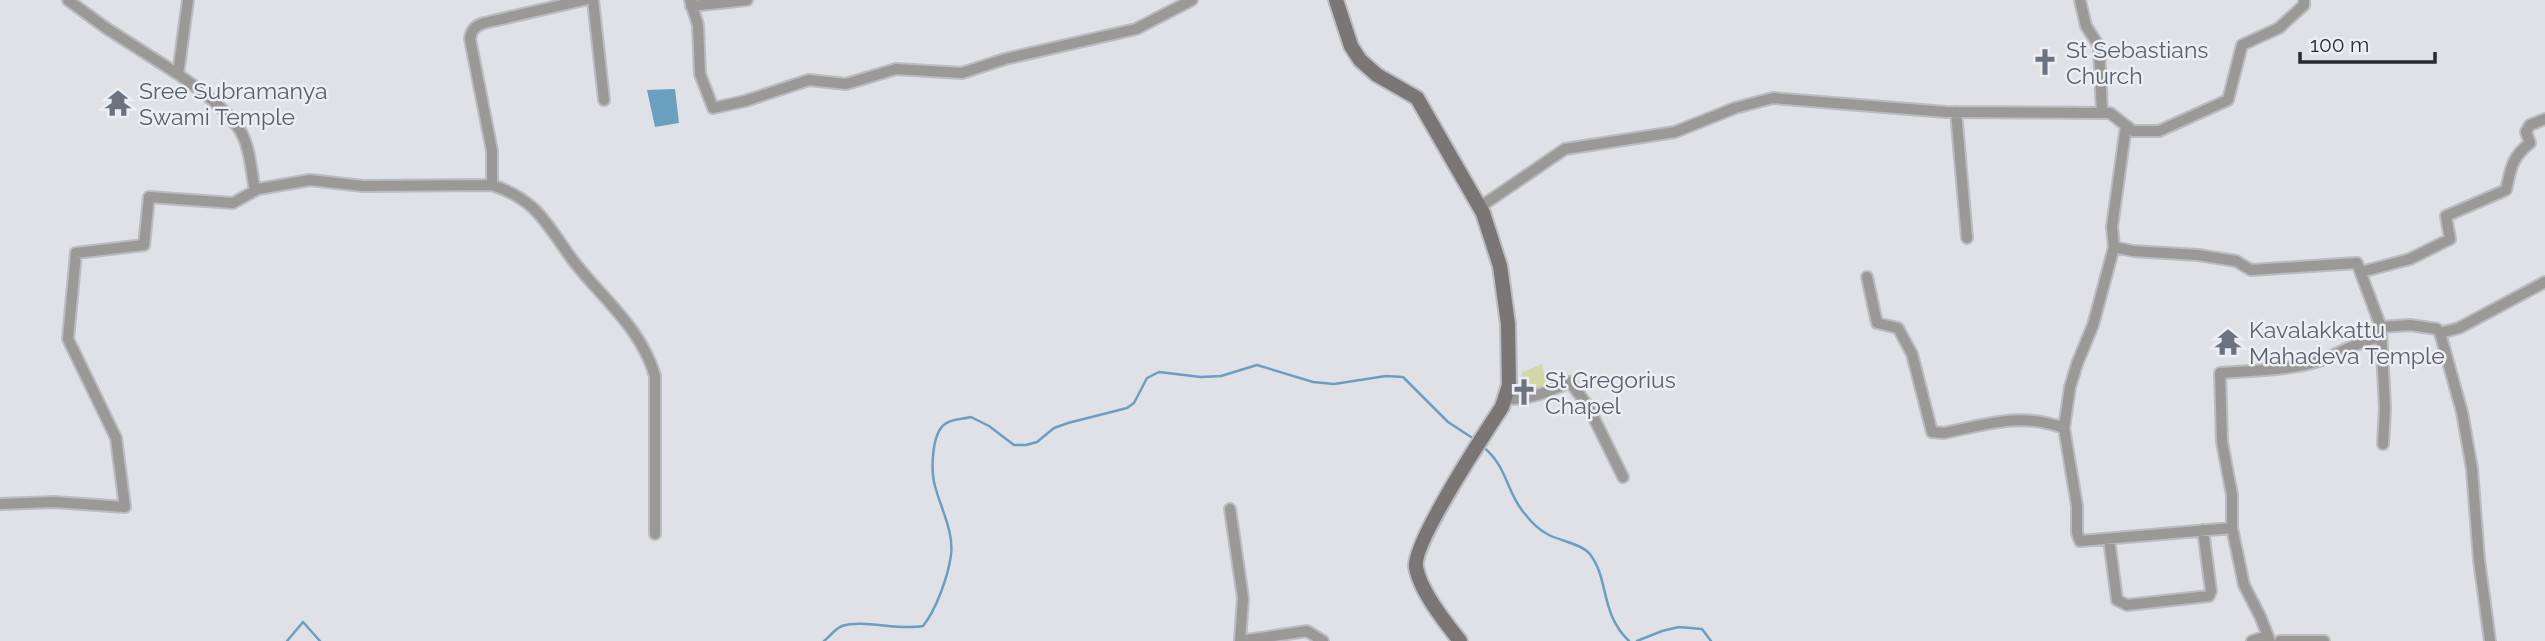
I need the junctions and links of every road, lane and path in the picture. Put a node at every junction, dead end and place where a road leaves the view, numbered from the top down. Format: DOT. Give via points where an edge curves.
graph roads {
  1 [pos="68,0"];
  2 [pos="188,0"];
  3 [pos="584,0"];
  4 [pos="593,0"];
  5 [pos="747,0"];
  6 [pos="1192,0"];
  7 [pos="1336,0"];
  8 [pos="2080,0"];
  9 [pos="2304,0"];
  10 [pos="690,3"];
  11 [pos="178,74"];
  12 [pos="604,100"];
  13 [pos="1956,112"];
  14 [pos="2102,113"];
  15 [pos="2545,119"];
  16 [pos="2126,126"];
  17 [pos="492,185"];
  18 [pos="255,191"];
  19 [pos="1480,207"];
  20 [pos="1967,238"];
  21 [pos="2114,247"];
  22 [pos="2361,272"];
  23 [pos="1867,277"];
  24 [pos="2545,282"];
  25 [pos="2381,332"];
  26 [pos="2440,333"];
  27 [pos="1505,399"];
  28 [pos="2064,428"];
  29 [pos="2383,444"];
  30 [pos="1623,477"];
  31 [pos="0,504"];
  32 [pos="1230,509"];
  33 [pos="2232,528"];
  34 [pos="2203,530"];
  35 [pos="655,534"];
  36 [pos="2109,538"];
  37 [pos="1240,641"];
  38 [pos="1323,641"];
  39 [pos="1460,641"];
  40 [pos="2252,641"];
  41 [pos="2280,641"];
  42 [pos="2324,641"];
  43 [pos="2490,641"];
  1 -- 11 [label="street"];
  2 -- 11 [label="street"];
  3 -- 17 [label="street" via="484,23 471,33 492,151"];
  4 -- 12 [label="street"];
  5 -- 10 [label="street"];
  6 -- 10 [label="street" via="1136,29 962,73 896,69 846,84 809,80 713,108 700,74 698,25"];
  7 -- 19 [label="street" via="1360,61 1417,98"];
  8 -- 14 [label="street" via="2086,26 2099,46"];
  9 -- 16 [label="street" via="2279,28 2242,46 2228,100 2159,131 2133,131"];
  11 -- 18 [label="street" via="239,127"];
  13 -- 14 [label="street"];
  13 -- 19 [label="street" via="1773,98 1675,132 1565,149"];
  13 -- 20 [label="street"];
  14 -- 16 [label="street" via="2110,113"];
  15 -- 22 [label="street" via="2530,125 2526,132 2530,143 2510,166 2506,190 2446,216 2450,239 2410,259"];
  16 -- 21 [label="street" via="2112,227"];
  17 -- 18 [label="street" via="363,186 310,180"];
  17 -- 35 [label="street" via="507,190 539,214 649,354 655,376"];
  18 -- 31 [label="street" via="233,203 149,197 144,245 76,253 68,339 116,438 125,507"];
  19 -- 27 [label="street" via="1502,277 1510,367"];
  21 -- 22 [label="street" via="2236,261 2251,270 2357,264"];
  21 -- 28 [label="street" via="2070,387"];
  22 -- 25 [label="street"];
  23 -- 28 [label="street" via="1877,323 1898,328 1912,354 1932,432 2022,418"];
  24 -- 26 [label="street" via="2459,328"];
  25 -- 26 [label="street" via="2410,325"];
  25 -- 29 [label="street"];
  25 -- 33 [label="street" via="2331,357 2295,367 2220,373"];
  26 -- 43 [label="street" via="2472,469"];
  27 -- 30 [label="street" via="1524,399 1570,382 1588,406"];
  27 -- 39 [label="street" via="1437,513 1416,558 1420,580"];
  28 -- 36 [label="street" via="2080,541"];
  32 -- 37 [label="street" via="1243,598"];
  33 -- 34 [label="street"];
  33 -- 40 [label="street" via="2244,585 2270,641 2266,636"];
  34 -- 36 [label="street"];
  34 -- 36 [label="street" via="2209,596 2127,605 2117,600"];
  37 -- 38 [label="street" via="1307,631"];
  41 -- 42 [label="street"];
}
